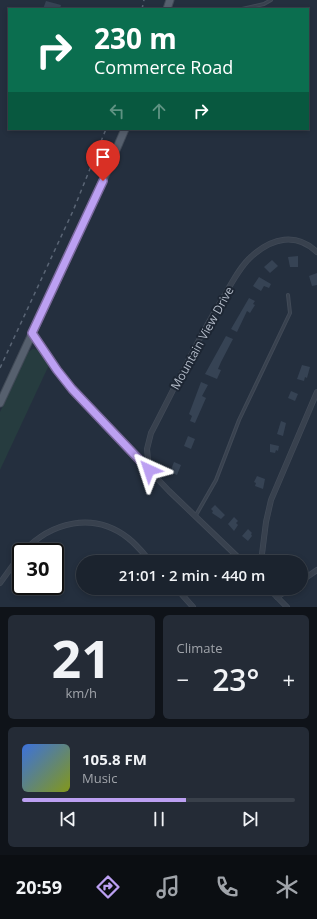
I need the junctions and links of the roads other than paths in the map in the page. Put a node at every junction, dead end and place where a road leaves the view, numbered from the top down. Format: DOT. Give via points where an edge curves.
graph roads {
  1 [pos="271,0"];
  2 [pos="246,8"];
  3 [pos="125,130"];
  4 [pos="317,252"];
  5 [pos="288,295"];
  6 [pos="32,333"];
  7 [pos="317,392"];
  8 [pos="0,403"];
  9 [pos="149,470"];
  10 [pos="195,516"];
  11 [pos="33,543"];
  12 [pos="145,555"];
  13 [pos="235,555"];
  14 [pos="262,555"];
  15 [pos="12,566"];
  16 [pos="317,570"];
  17 [pos="308,576"];
  18 [pos="0,582"];
  19 [pos="182,595"];
  20 [pos="274,595"];
  21 [pos="281,595"];
  22 [pos="277,598"];
  23 [pos="193,607"];
  24 [pos="287,607"];
  1 -- 2 [label="lane"];
  3 -- 6 [label="main road"];
  4 -- 9 [label="street, Mountain View Drive" via="302,243 281,239 272,242 247,260 205,327 151,434 148,449"];
  5 -- 10 [label="lane" via="290,313 239,420 216,480"];
  6 -- 8 [label="main road"];
  6 -- 9 [label="street" via="72,389"];
  7 -- 14 [label="street" via="268,508"];
  9 -- 10 [label="street"];
  10 -- 13 [label="street"];
  11 -- 12 [label="street" via="52,529 71,523 89,522 121,533"];
  15 -- 18 [label="street"];
  16 -- 17 [label="street"];
  19 -- 23 [label="street"];
  20 -- 22 [label="street"];
  21 -- 22 [label="street"];
  22 -- 24 [label="street"];
}
